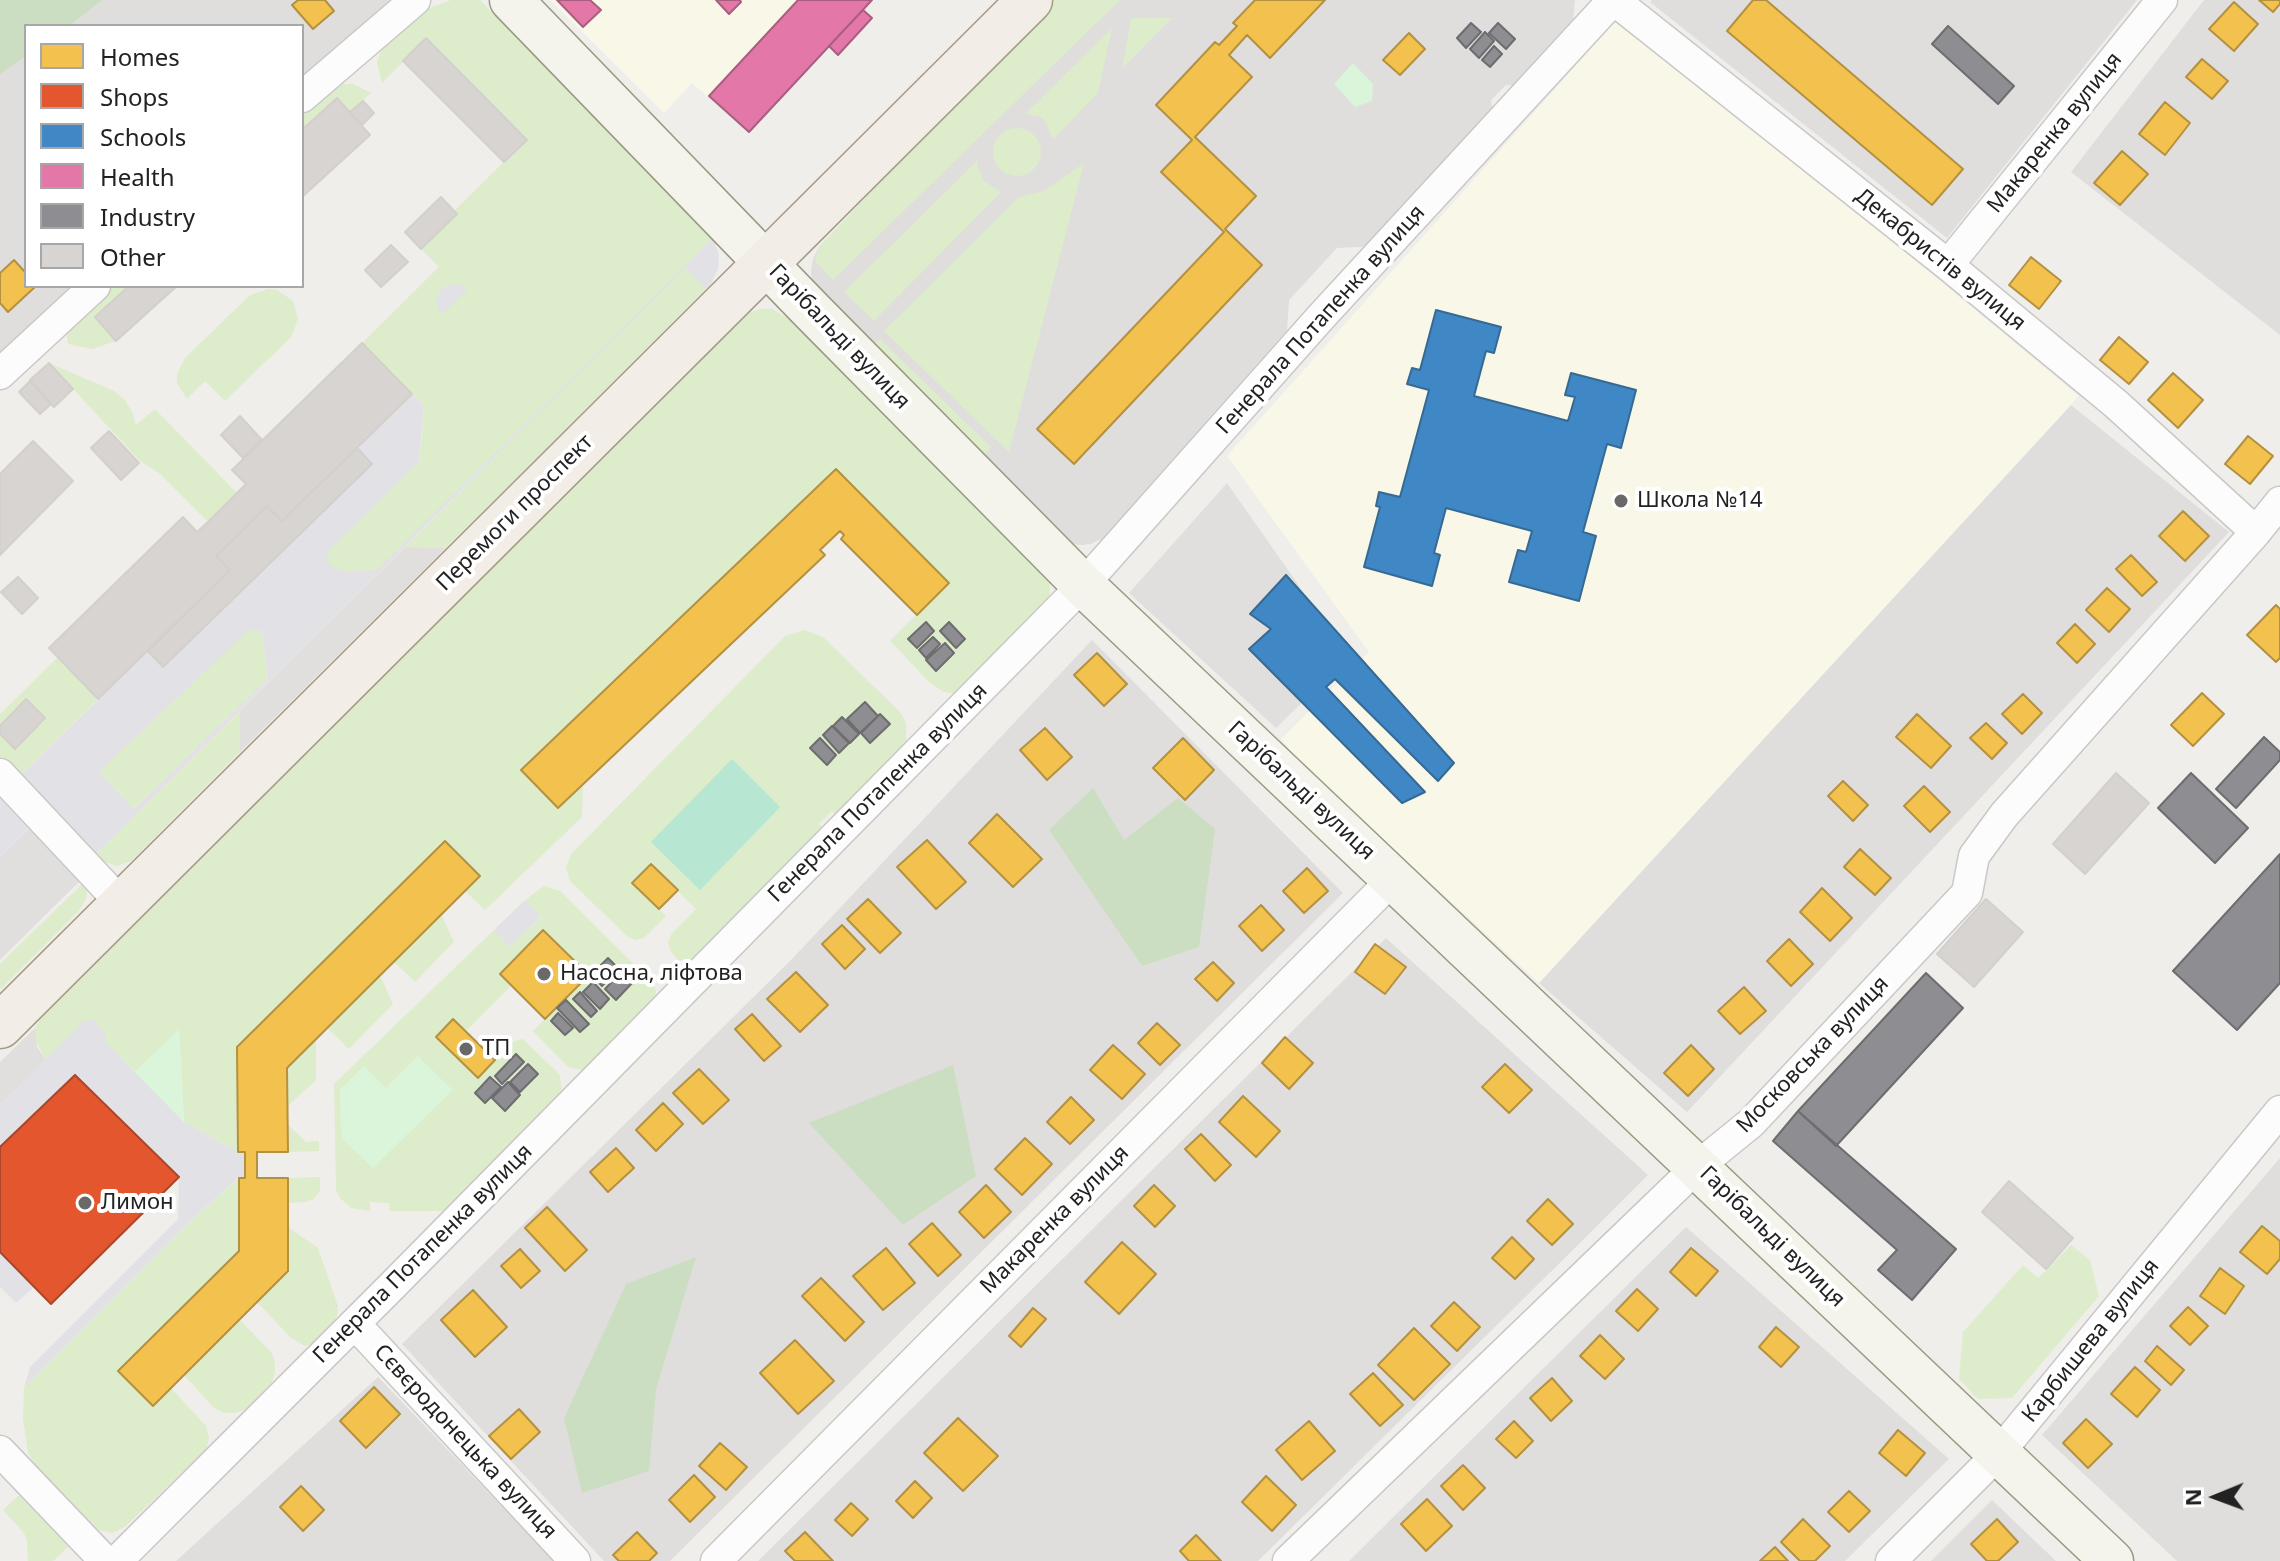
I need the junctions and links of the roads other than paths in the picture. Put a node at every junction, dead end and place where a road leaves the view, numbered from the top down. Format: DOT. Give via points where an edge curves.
graph roads {
  1 [pos="415,0"];
  2 [pos="511,0"];
  3 [pos="1030,0"];
  4 [pos="1614,0"];
  5 [pos="2162,0"];
  6 [pos="304,95"];
  7 [pos="766,263"];
  8 [pos="1948,265"];
  9 [pos="93,288"];
  10 [pos="0,374"];
  11 [pos="2280,502"];
  12 [pos="2256,532"];
  13 [pos="1083,585"];
  14 [pos="0,774"];
  15 [pos="1393,879"];
  16 [pos="122,904"];
  17 [pos="0,1026"];
  18 [pos="2280,1111"];
  19 [pos="1698,1166"];
  20 [pos="355,1324"];
  21 [pos="0,1451"];
  22 [pos="1998,1454"];
  23 [pos="105,1561"];
  24 [pos="117,1561"];
  25 [pos="575,1561"];
  26 [pos="716,1561"];
  27 [pos="1288,1561"];
  28 [pos="1891,1561"];
  29 [pos="2112,1561"];
  1 -- 6 [label="street"];
  2 -- 7 [label="street, Гарібальді вулиця"];
  3 -- 7 [label="main road, Перемоги проспект"];
  4 -- 8 [label="street, Декабристів вулиця"];
  4 -- 13 [label="street, Генерала Потапенка вулиця"];
  5 -- 8 [label="street, Макаренка вулиця"];
  7 -- 13 [label="street, Гарібальді вулиця"];
  7 -- 16 [label="main road, Перемоги проспект"];
  8 -- 12 [label="street, Декабристів вулиця" via="2116,404"];
  9 -- 10 [label="street"];
  11 -- 12 [label="street, Московська вулиця"];
  12 -- 19 [label="street, Московська вулиця" via="2004,815 1974,856 1967,893 1751,1123"];
  13 -- 15 [label="street, Гарібальді вулиця"];
  13 -- 20 [label="street, Генерала Потапенка вулиця"];
  14 -- 16 [label="street"];
  15 -- 19 [label="street, Гарібальді вулиця"];
  15 -- 26 [label="street, Макаренка вулиця"];
  16 -- 17 [label="main road, Перемоги проспект"];
  18 -- 22 [label="street, Карбишева вулиця"];
  19 -- 22 [label="street, Гарібальді вулиця"];
  19 -- 27 [label="street, Московська вулиця"];
  20 -- 24 [label="street, Генерала Потапенка вулиця"];
  20 -- 25 [label="street, Сєвєродонецька вулиця"];
  21 -- 23 [label="street"];
  22 -- 28 [label="street, Карбишева вулиця"];
  22 -- 29 [label="street, Гарібальді вулиця"];
}
